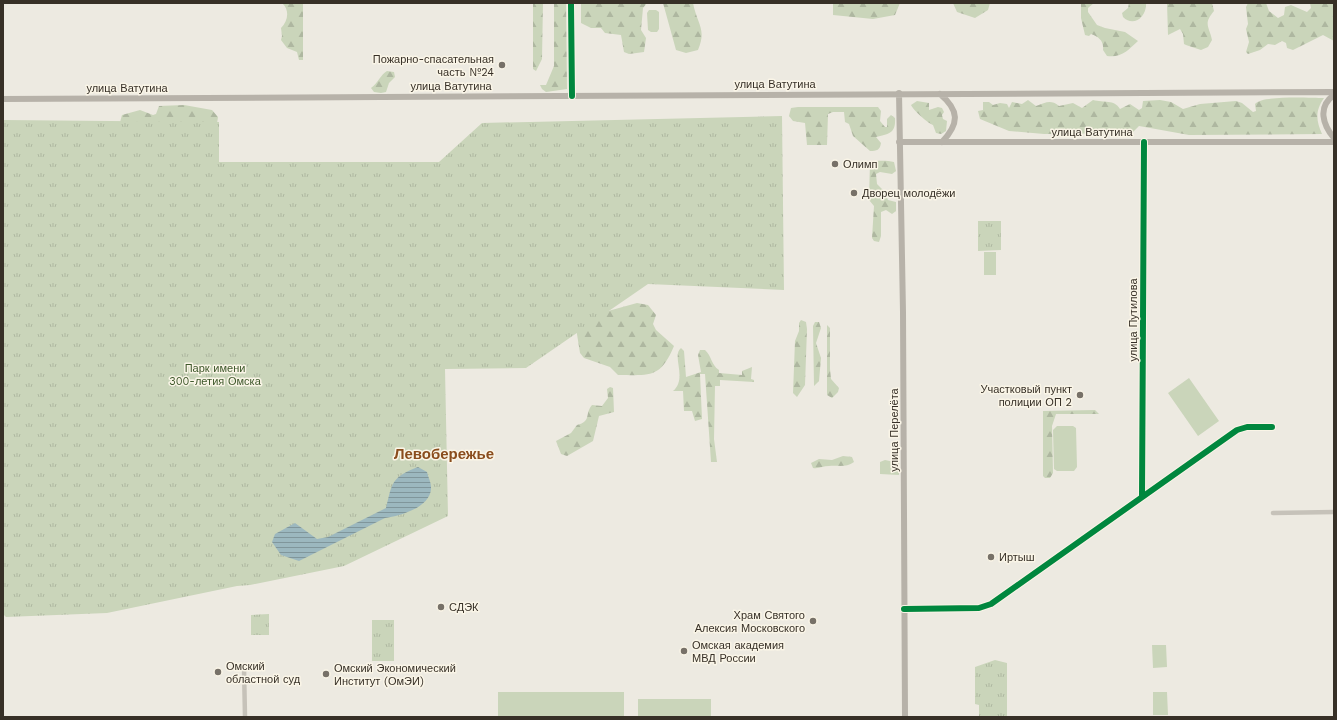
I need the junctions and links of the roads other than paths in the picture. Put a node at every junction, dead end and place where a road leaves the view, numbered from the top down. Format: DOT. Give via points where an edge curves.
graph roads {
  1 [pos="571,3"];
  2 [pos="1334,92"];
  3 [pos="899,94"];
  4 [pos="940,94"];
  5 [pos="1334,95"];
  6 [pos="572,96"];
  7 [pos="3,98"];
  8 [pos="1334,138"];
  9 [pos="899,142"];
  10 [pos="942,142"];
  11 [pos="1144,142"];
  12 [pos="1334,142"];
  13 [pos="1272,427"];
  14 [pos="1142,497"];
  15 [pos="1334,512"];
  16 [pos="1272,513"];
  17 [pos="904,609"];
  18 [pos="244,668"];
  19 [pos="245,717"];
  20 [pos="905,717"];
  1 -- 6 [label="street"];
  2 -- 4 [label="main road, улица Ватутина"];
  3 -- 4 [label="main road, улица Ватутина"];
  3 -- 6 [label="main road, улица Ватутина"];
  3 -- 9 [label="main road"];
  4 -- 10 [label="main road" via="951,103 955,117 952,132"];
  5 -- 8 [label="main road" via="1328,99 1323,110 1323,121"];
  6 -- 7 [label="main road, улица Ватутина"];
  9 -- 10 [label="main road, улица Ватутина"];
  9 -- 17 [label="main road, улица Перелёта" via="903,312"];
  10 -- 11 [label="main road, улица Ватутина"];
  11 -- 12 [label="main road, улица Ватутина"];
  11 -- 14 [label="street, улица Путилова"];
  13 -- 14 [label="street" via="1236,430"];
  14 -- 17 [label="street" via="985,607"];
  15 -- 16 [label="street"];
  17 -- 20 [label="main road, улица Перелёта"];
  18 -- 19 [label="street"];
}
